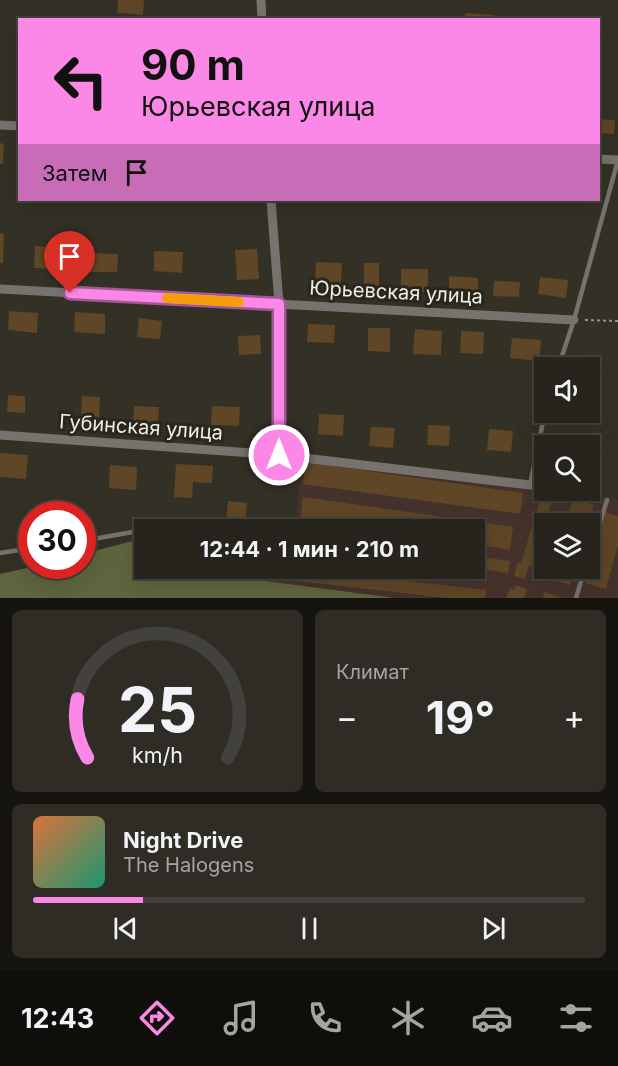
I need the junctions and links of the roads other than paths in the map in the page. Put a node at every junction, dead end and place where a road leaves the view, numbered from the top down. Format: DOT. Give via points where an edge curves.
graph roads {
  1 [pos="261,0"];
  2 [pos="262,18"];
  3 [pos="0,126"];
  4 [pos="18,126"];
  5 [pos="600,159"];
  6 [pos="618,160"];
  7 [pos="271,201"];
  8 [pos="0,289"];
  9 [pos="279,304"];
  10 [pos="574,320"];
  11 [pos="562,357"];
  12 [pos="543,423"];
  13 [pos="0,435"];
  14 [pos="279,455"];
  15 [pos="530,485"];
  16 [pos="607,500"];
  17 [pos="600,523"];
  18 [pos="134,532"];
  19 [pos="96,539"];
  20 [pos="18,550"];
  21 [pos="0,553"];
  22 [pos="582,579"];
  23 [pos="576,598"];
  1 -- 2 [label="street"];
  3 -- 4 [label="street"];
  5 -- 6 [label="street"];
  6 -- 10 [label="lane"];
  7 -- 9 [label="street"];
  8 -- 9 [label="street, Юрьевская улица"];
  9 -- 10 [label="street, Юрьевская улица"];
  9 -- 14 [label="street"];
  10 -- 11 [label="lane"];
  12 -- 15 [label="lane"];
  13 -- 14 [label="street, Губинская улица"];
  14 -- 15 [label="street, Губинская улица"];
  16 -- 17 [label="lane"];
  18 -- 19 [label="lane"];
  20 -- 21 [label="lane"];
  22 -- 23 [label="lane"];
}
